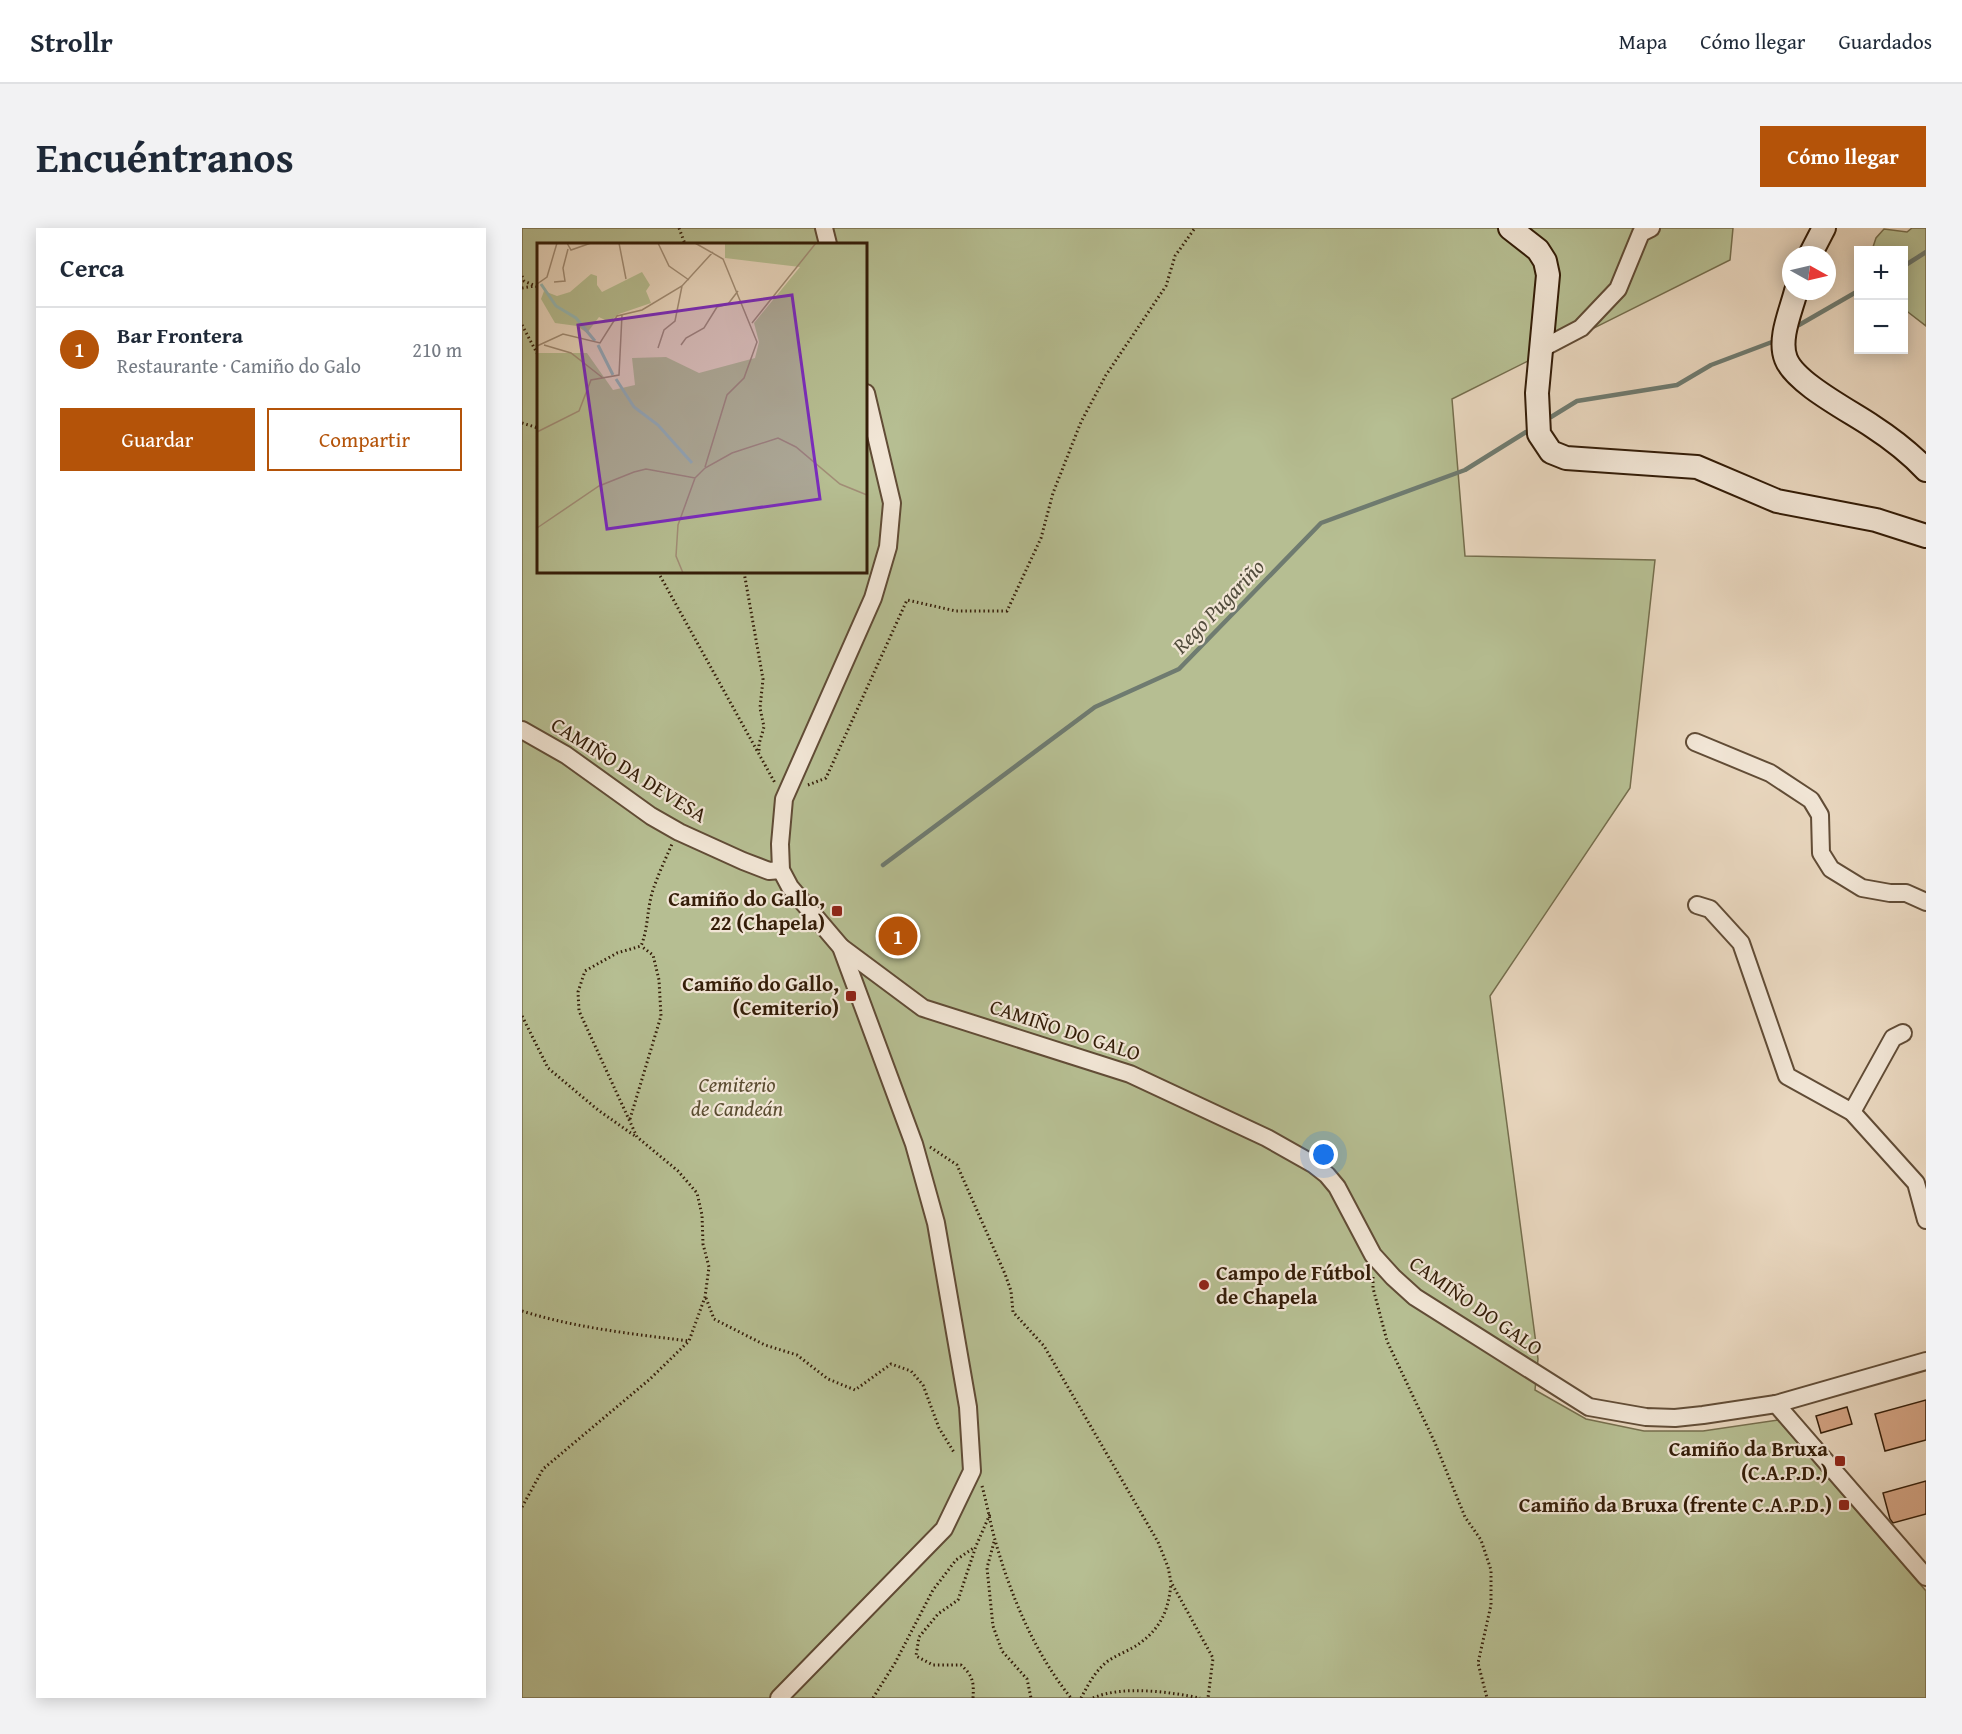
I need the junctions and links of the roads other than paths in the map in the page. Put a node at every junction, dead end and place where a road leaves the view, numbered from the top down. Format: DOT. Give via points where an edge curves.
graph roads {
  1 [pos="824,228"];
  2 [pos="1510,228"];
  3 [pos="1651,228"];
  4 [pos="1824,228"];
  5 [pos="828,243"];
  6 [pos="1815,246"];
  7 [pos="1794,300"];
  8 [pos="1541,349"];
  9 [pos="867,397"];
  10 [pos="1926,470"];
  11 [pos="1926,536"];
  12 [pos="522,730"];
  13 [pos="1695,742"];
  14 [pos="781,870"];
  15 [pos="1926,902"];
  16 [pos="1697,905"];
  17 [pos="841,947"];
  18 [pos="1903,1033"];
  19 [pos="1852,1112"];
  20 [pos="1926,1220"];
  21 [pos="1926,1361"];
  22 [pos="1776,1404"];
  23 [pos="1926,1577"];
  24 [pos="779,1698"];
  1 -- 5 [label="street"];
  2 -- 8 [label="street" via="1538,250 1545,261 1548,275"];
  3 -- 8 [label="street" via="1641,233 1618,289 1581,328"];
  4 -- 6 [label="street"];
  7 -- 10 [label="street" via="1784,349 1794,371 1902,447"];
  8 -- 11 [label="street" via="1539,434 1551,452 1566,458 1698,467 1777,501 1876,520"];
  9 -- 14 [label="street" via="892,503 888,547 873,598 784,799"];
  12 -- 14 [label="street, CAMIÑO DA DEVESA" via="680,832 769,871"];
  13 -- 15 [label="street" via="1770,773 1811,800 1820,815 1821,853 1831,869 1862,888 1906,892"];
  14 -- 17 [label="street" via="790,887"];
  16 -- 19 [label="street" via="1710,909 1741,943 1786,1076"];
  17 -- 22 [label="street, CAMIÑO DO GALO" via="923,1008 1130,1074 1267,1138 1313,1164 1337,1187 1373,1255 1415,1297 1589,1407 1675,1418"];
  17 -- 24 [label="street" via="914,1144 936,1223 968,1407 972,1471 944,1529"];
  18 -- 19 [label="street" via="1893,1038"];
  19 -- 20 [label="street" via="1916,1183"];
  21 -- 22 [label="street, CAMIÑO DO GALO"];
  22 -- 23 [label="street"];
}
